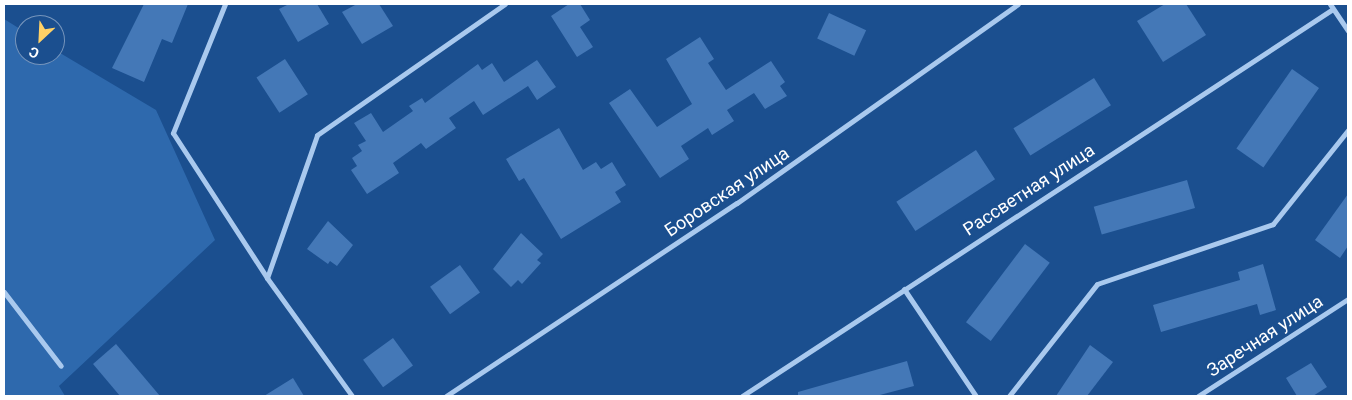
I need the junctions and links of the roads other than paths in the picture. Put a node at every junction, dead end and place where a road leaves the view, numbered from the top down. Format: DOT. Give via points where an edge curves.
graph roads {
  1 [pos="225,4"];
  2 [pos="505,4"];
  3 [pos="1018,4"];
  4 [pos="1331,6"];
  5 [pos="1348,31"];
  6 [pos="1348,130"];
  7 [pos="267,278"];
  8 [pos="904,289"];
  9 [pos="4,292"];
  10 [pos="1348,299"];
  11 [pos="61,366"];
  12 [pos="352,396"];
  13 [pos="446,396"];
  14 [pos="742,396"];
  15 [pos="976,396"];
  16 [pos="1009,396"];
  17 [pos="1198,396"];
  1 -- 7 [label="street" via="172,133"];
  2 -- 7 [label="street" via="317,135"];
  3 -- 13 [label="street, Боровская улица" via="737,203"];
  4 -- 5 [label="street"];
  4 -- 8 [label="street, Рассветная улица"];
  6 -- 16 [label="street" via="1273,224 1097,284"];
  7 -- 12 [label="street"];
  8 -- 14 [label="street, Рассветная улица"];
  8 -- 15 [label="street"];
  9 -- 11 [label="street"];
  10 -- 17 [label="street, Заречная улица"];
}
